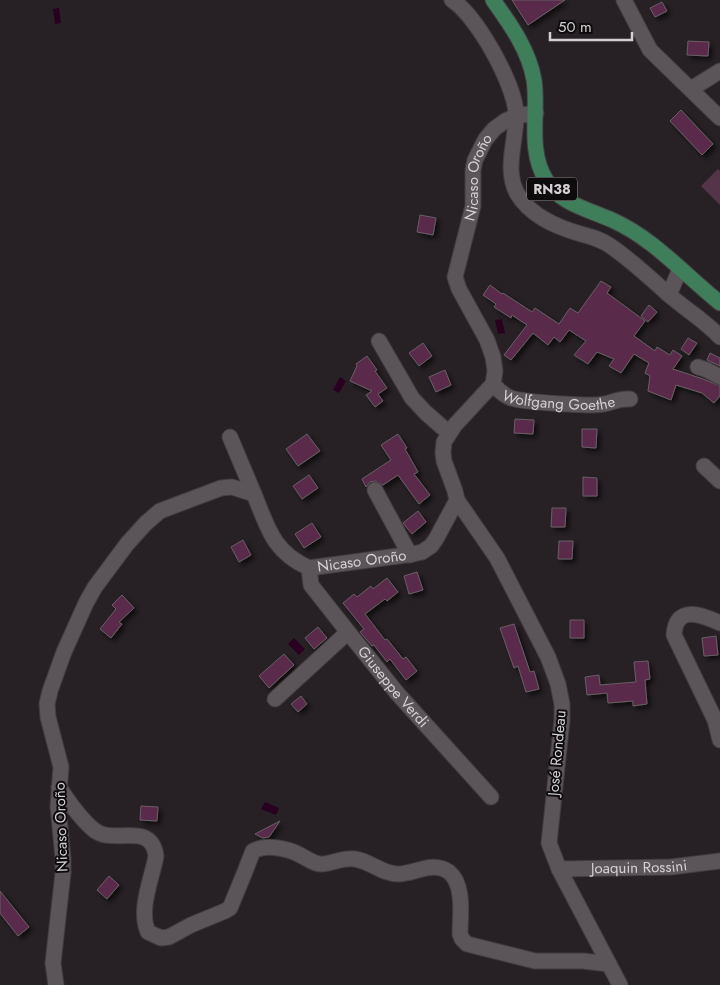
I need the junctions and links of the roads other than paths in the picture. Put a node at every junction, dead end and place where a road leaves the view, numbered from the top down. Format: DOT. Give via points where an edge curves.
graph roads {
  1 [pos="452,0"];
  2 [pos="493,0"];
  3 [pos="624,0"];
  4 [pos="720,71"];
  5 [pos="691,89"];
  6 [pos="536,113"];
  7 [pos="516,116"];
  8 [pos="720,118"];
  9 [pos="680,269"];
  10 [pos="669,295"];
  11 [pos="720,303"];
  12 [pos="720,337"];
  13 [pos="378,341"];
  14 [pos="698,367"];
  15 [pos="720,377"];
  16 [pos="493,384"];
  17 [pos="630,400"];
  18 [pos="449,433"];
  19 [pos="230,437"];
  20 [pos="704,466"];
  21 [pos="720,481"];
  22 [pos="375,490"];
  23 [pos="254,494"];
  24 [pos="457,500"];
  25 [pos="410,555"];
  26 [pos="309,568"];
  27 [pos="720,623"];
  28 [pos="348,632"];
  29 [pos="275,699"];
  30 [pos="720,740"];
  31 [pos="58,788"];
  32 [pos="491,797"];
  33 [pos="720,861"];
  34 [pos="559,869"];
  35 [pos="609,964"];
  36 [pos="56,985"];
  37 [pos="620,985"];
  1 -- 7 [label="street" via="474,23 507,78"];
  2 -- 6 [label="main road, RN38" via="527,56 534,79"];
  3 -- 5 [label="street" via="650,50"];
  4 -- 5 [label="street"];
  5 -- 8 [label="street"];
  6 -- 7 [label="street, Nicaso Oroño"];
  6 -- 9 [label="main road, RN38" via="537,160 545,179 557,194 580,208 620,224"];
  7 -- 10 [label="street" via="511,174 519,197 555,226 598,238 610,245"];
  7 -- 16 [label="street, Nicaso Oroño" via="494,129 475,160 473,206 455,277 488,340 494,364"];
  9 -- 10 [label="street"];
  9 -- 11 [label="main road, RN38"];
  10 -- 12 [label="street"];
  13 -- 18 [label="street" via="412,398"];
  14 -- 15 [label="street"];
  16 -- 17 [label="street, Wolfgang Goethe" via="502,393 523,400 592,405 622,398"];
  16 -- 18 [label="street"];
  18 -- 24 [label="street" via="443,453"];
  19 -- 23 [label="street"];
  20 -- 21 [label="street"];
  22 -- 25 [label="street"];
  23 -- 26 [label="street, Nicaso Oroño" via="281,549"];
  23 -- 31 [label="street, Nicaso Oroño" via="232,487 221,488 160,511 127,544 96,587 64,652 47,704 60,759"];
  24 -- 25 [label="street, Nicaso Oroño" via="431,546"];
  24 -- 34 [label="street, José Rondeau" via="497,558 548,657 558,684 562,704 561,746 549,834 551,851"];
  25 -- 26 [label="street, Nicaso Oroño"];
  26 -- 28 [label="street, Giuseppe Verdi" via="311,585"];
  27 -- 30 [label="street" via="694,613 678,620 674,635 712,715"];
  28 -- 29 [label="street"];
  28 -- 32 [label="street, Giuseppe Verdi"];
  31 -- 35 [label="street" via="94,830 116,836 142,836 155,849 145,918 148,932 161,938 170,937 230,908 253,851 262,847 288,850 316,864 354,859 396,874 441,868 454,877 460,893 460,934 467,944 535,961"];
  31 -- 36 [label="street, Nicaso Oroño" via="63,866 53,963"];
  33 -- 34 [label="street, Joaquin Rossini" via="671,867"];
  34 -- 35 [label="street, José Rondeau"];
  35 -- 37 [label="street, José Rondeau"];
}
